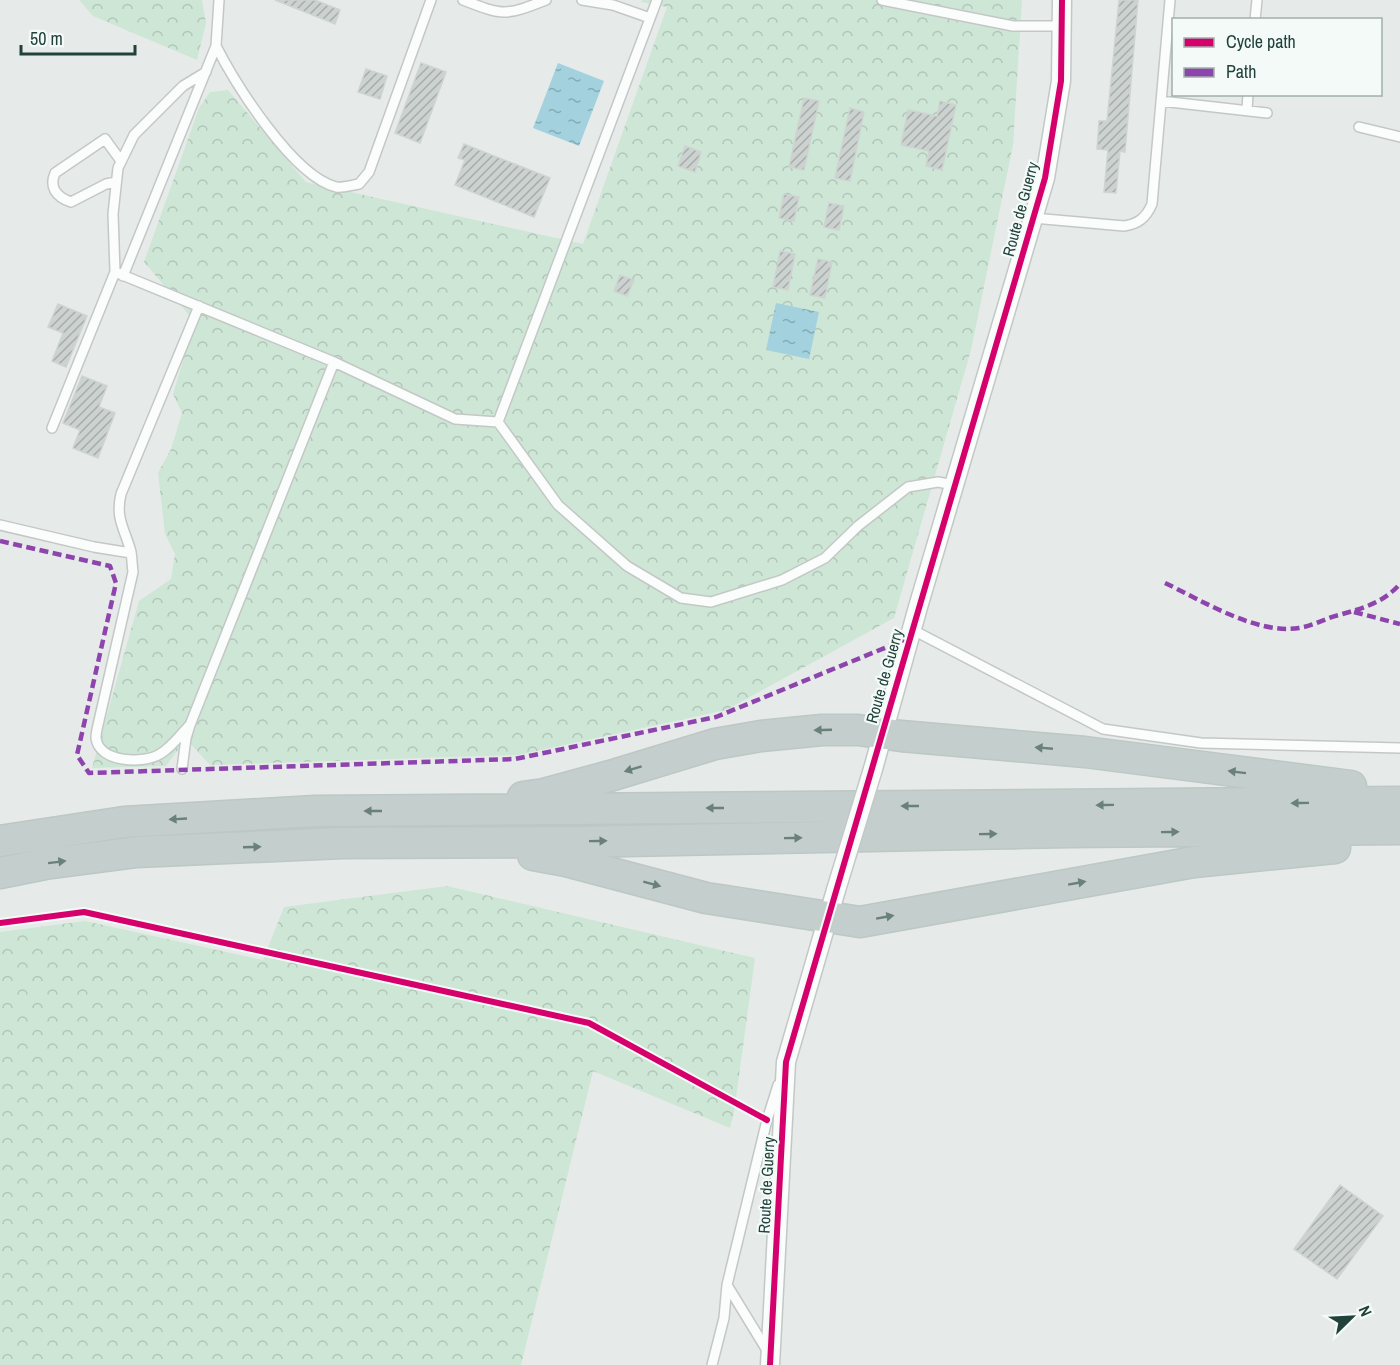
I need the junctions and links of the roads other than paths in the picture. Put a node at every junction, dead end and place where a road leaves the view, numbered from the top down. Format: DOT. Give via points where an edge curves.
graph roads {
  1 [pos="219,0"];
  2 [pos="431,0"];
  3 [pos="463,0"];
  4 [pos="546,0"];
  5 [pos="582,0"];
  6 [pos="657,0"];
  7 [pos="882,0"];
  8 [pos="1062,0"];
  9 [pos="1170,0"];
  10 [pos="1257,0"];
  11 [pos="650,18"];
  12 [pos="1255,18"];
  13 [pos="1061,26"];
  14 [pos="216,46"];
  15 [pos="206,72"];
  16 [pos="1248,96"];
  17 [pos="1161,101"];
  18 [pos="1247,110"];
  19 [pos="1267,113"];
  20 [pos="1359,127"];
  21 [pos="1400,136"];
  22 [pos="121,161"];
  23 [pos="116,182"];
  24 [pos="1033,218"];
  25 [pos="119,274"];
  26 [pos="199,306"];
  27 [pos="334,362"];
  28 [pos="498,422"];
  29 [pos="52,428"];
  30 [pos="954,485"];
  31 [pos="0,525"];
  32 [pos="131,553"];
  33 [pos="911,629"];
  34 [pos="190,724"];
  35 [pos="881,733"];
  36 [pos="1400,748"];
  37 [pos="182,770"];
  38 [pos="1400,789"];
  39 [pos="1400,802"];
  40 [pos="431,810"];
  41 [pos="1400,830"];
  42 [pos="0,841"];
  43 [pos="456,843"];
  44 [pos="1400,844"];
  45 [pos="0,873"];
  46 [pos="831,903"];
  47 [pos="786,1062"];
  48 [pos="727,1285"];
  49 [pos="770,1361"];
  50 [pos="712,1365"];
  1 -- 14 [label="lane"];
  2 -- 14 [label="lane" via="369,172 359,184 337,187 310,174 269,129"];
  3 -- 4 [label="lane" via="495,13 515,13"];
  5 -- 11 [label="lane" via="613,5"];
  6 -- 11 [label="lane"];
  7 -- 13 [label="lane" via="1014,26"];
  8 -- 13 [label="street, Route de Guerry"];
  9 -- 17 [label="lane"];
  10 -- 12 [label="lane"];
  11 -- 28 [label="lane"];
  13 -- 24 [label="street, Route de Guerry" via="1060,81 1045,178"];
  14 -- 15 [label="lane"];
  15 -- 22 [label="lane" via="183,86 134,135"];
  15 -- 25 [label="lane"];
  16 -- 18 [label="lane"];
  17 -- 18 [label="lane"];
  17 -- 24 [label="lane" via="1152,204 1143,219 1124,226"];
  18 -- 19 [label="lane"];
  20 -- 21 [label="lane"];
  22 -- 23 [label="lane"];
  22 -- 23 [label="lane" via="105,139 55,173 52,181 54,191 70,202"];
  23 -- 25 [label="lane" via="114,214"];
  24 -- 30 [label="street, Route de Guerry"];
  25 -- 26 [label="lane"];
  25 -- 29 [label="lane"];
  26 -- 27 [label="lane"];
  26 -- 32 [label="lane" via="121,494 119,520"];
  27 -- 28 [label="lane" via="455,419"];
  27 -- 34 [label="lane"];
  28 -- 30 [label="lane" via="558,505 627,566 681,598 711,602 782,580 825,558 908,487 938,482"];
  30 -- 33 [label="street, Route de Guerry"];
  31 -- 32 [label="lane"];
  32 -- 34 [label="lane" via="133,572 96,740 112,757 144,759 160,755"];
  33 -- 35 [label="street, Route de Guerry"];
  33 -- 36 [label="lane" via="1102,729 1201,743"];
  34 -- 37 [label="lane"];
  38 -- 35 [label="highway, one-way"];
  35 -- 40 [label="highway, one-way" via="822,730 714,744 544,794"];
  35 -- 46 [label="street, Route de Guerry, bridge"];
  39 -- 40 [label="highway, one-way"];
  40 -- 42 [label="highway, one-way" via="315,811 124,822"];
  43 -- 41 [label="highway, one-way"];
  45 -- 43 [label="highway, one-way" via="137,852 343,843"];
  43 -- 46 [label="highway, one-way" via="566,861 706,898"];
  46 -- 44 [label="highway, one-way" via="860,922 1194,861"];
  46 -- 47 [label="street, Route de Guerry"];
  47 -- 48 [label="lane" via="767,1120"];
  47 -- 49 [label="street, Route de Guerry"];
  48 -- 49 [label="lane"];
  48 -- 50 [label="lane" via="724,1318"];
}
